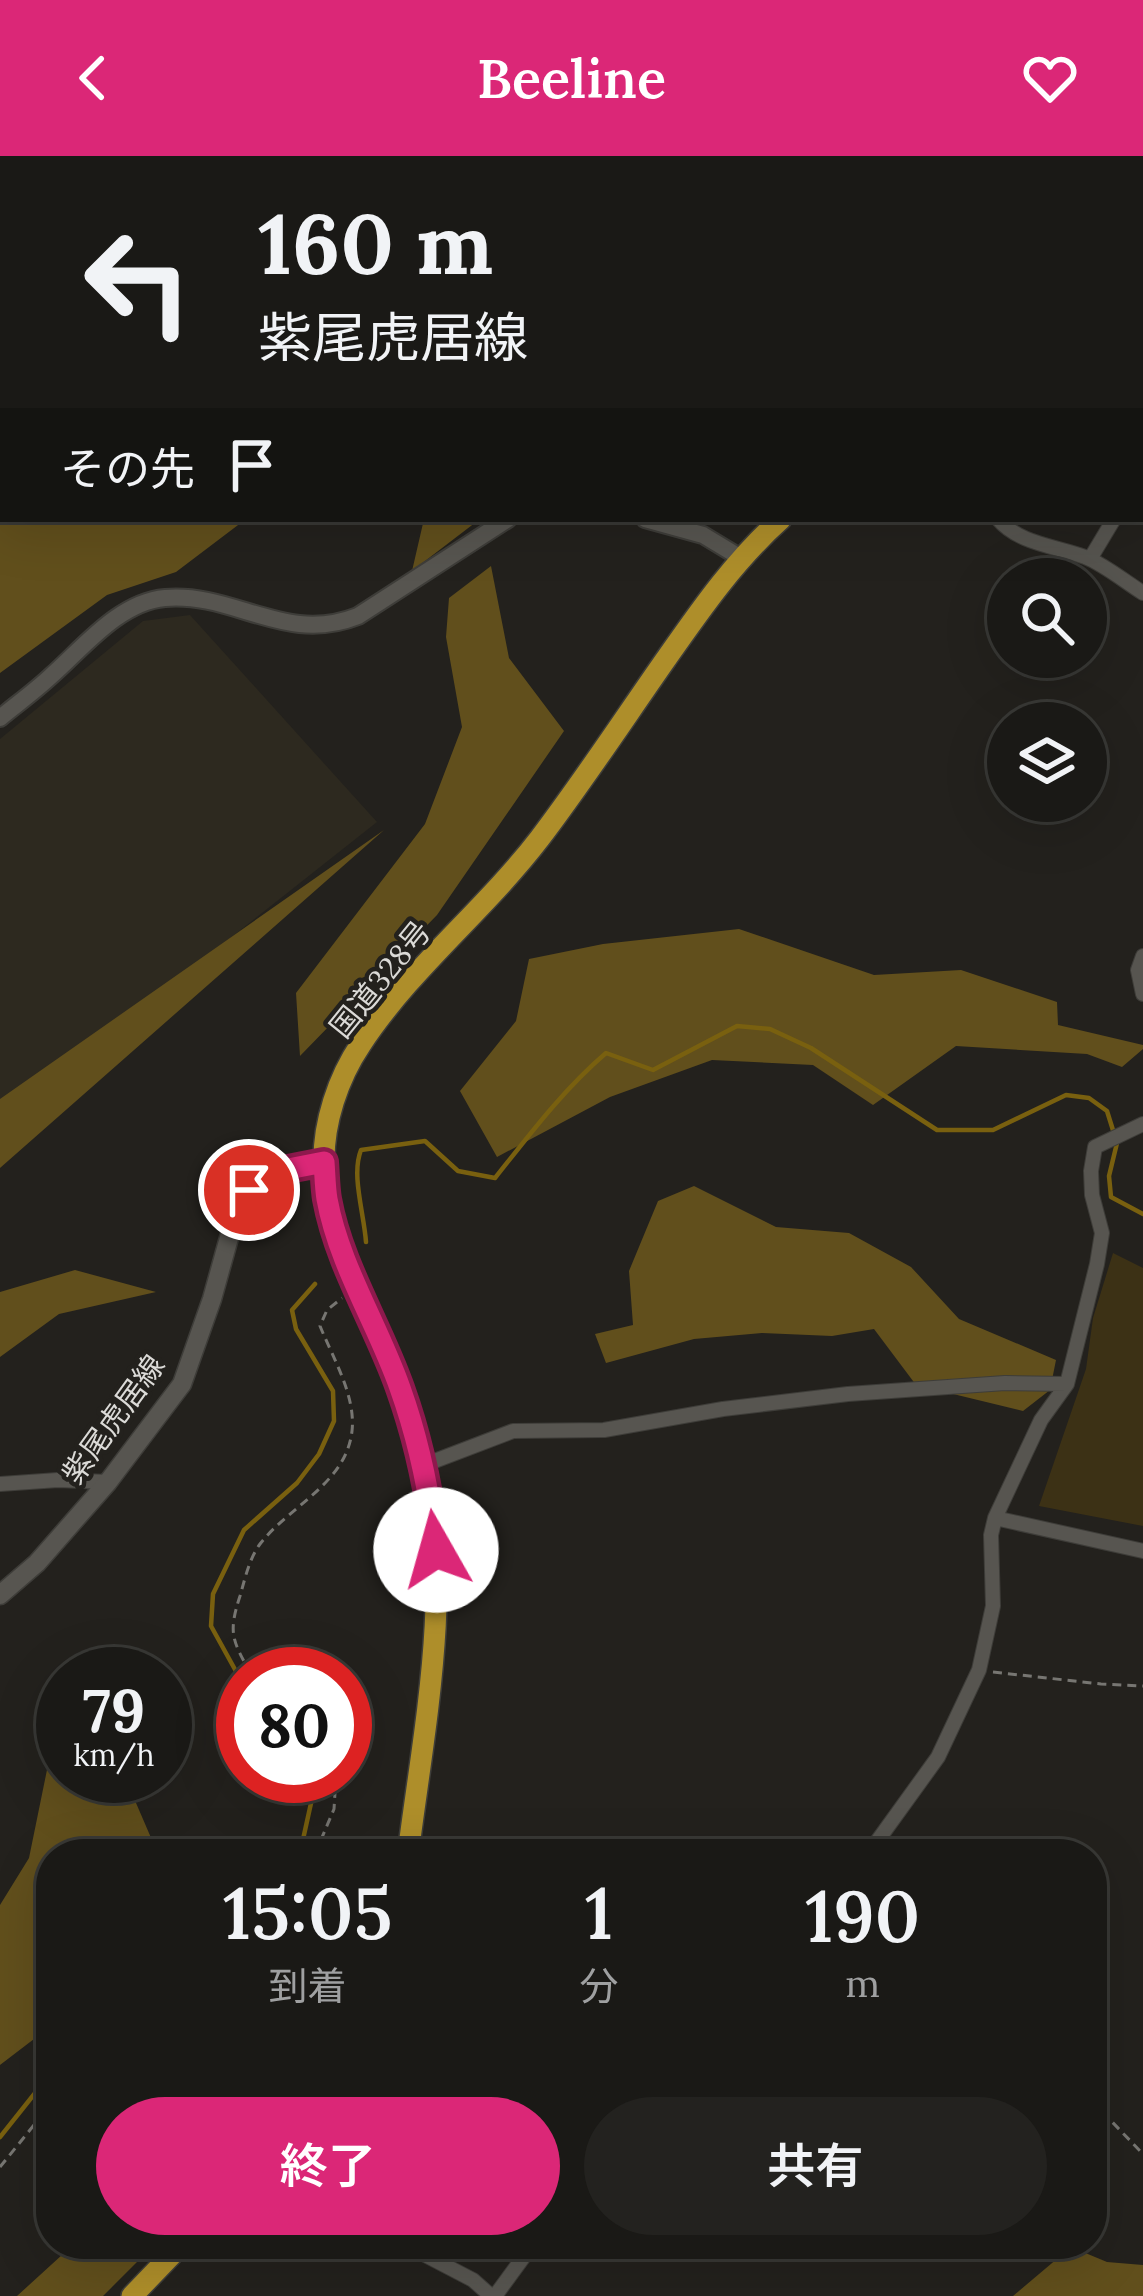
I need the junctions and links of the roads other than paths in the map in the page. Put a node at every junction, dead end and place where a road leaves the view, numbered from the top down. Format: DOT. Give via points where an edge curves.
graph roads {
  1 [pos="503,522"];
  2 [pos="656,522"];
  3 [pos="778,522"];
  4 [pos="1000,522"];
  5 [pos="1112,522"];
  6 [pos="741,558"];
  7 [pos="1087,558"];
  8 [pos="1091,558"];
  9 [pos="1107,570"];
  10 [pos="1143,592"];
  11 [pos="0,718"];
  12 [pos="1143,956"];
  13 [pos="1143,994"];
  14 [pos="1143,1124"];
  15 [pos="324,1162"];
  16 [pos="1066,1384"];
  17 [pos="424,1465"];
  18 [pos="108,1482"];
  19 [pos="0,1484"];
  20 [pos="995,1518"];
  21 [pos="1143,1552"];
  22 [pos="0,1595"];
  23 [pos="410,1839"];
  24 [pos="879,1839"];
  25 [pos="167,2259"];
  26 [pos="433,2259"];
  27 [pos="521,2259"];
  28 [pos="131,2296"];
  29 [pos="493,2296"];
  1 -- 11 [label="street" via="338,624 317,627 164,598 138,607"];
  2 -- 6 [label="street" via="703,535"];
  3 -- 6 [label="highway, 国道328号"];
  4 -- 7 [label="street"];
  5 -- 8 [label="street"];
  6 -- 15 [label="highway, 国道328号" via="540,838 358,1047 338,1087"];
  9 -- 10 [label="street"];
  12 -- 13 [label="street"];
  14 -- 16 [label="street" via="1095,1147 1092,1195 1102,1233"];
  15 -- 17 [label="highway, 国道328号" via="327,1198"];
  15 -- 18 [label="main road, 紫尾虎居線" via="278,1171 249,1190 182,1384"];
  16 -- 17 [label="street" via="848,1394 604,1430 513,1431"];
  16 -- 20 [label="street"];
  17 -- 23 [label="highway, 国道328号" via="436,1550 434,1628"];
  18 -- 19 [label="street"];
  18 -- 22 [label="main road, 紫尾虎居線"];
  20 -- 21 [label="street"];
  20 -- 24 [label="street" via="993,1606 979,1670 938,1757"];
  25 -- 28 [label="highway"];
  26 -- 29 [label="street"];
  27 -- 29 [label="street"];
}
